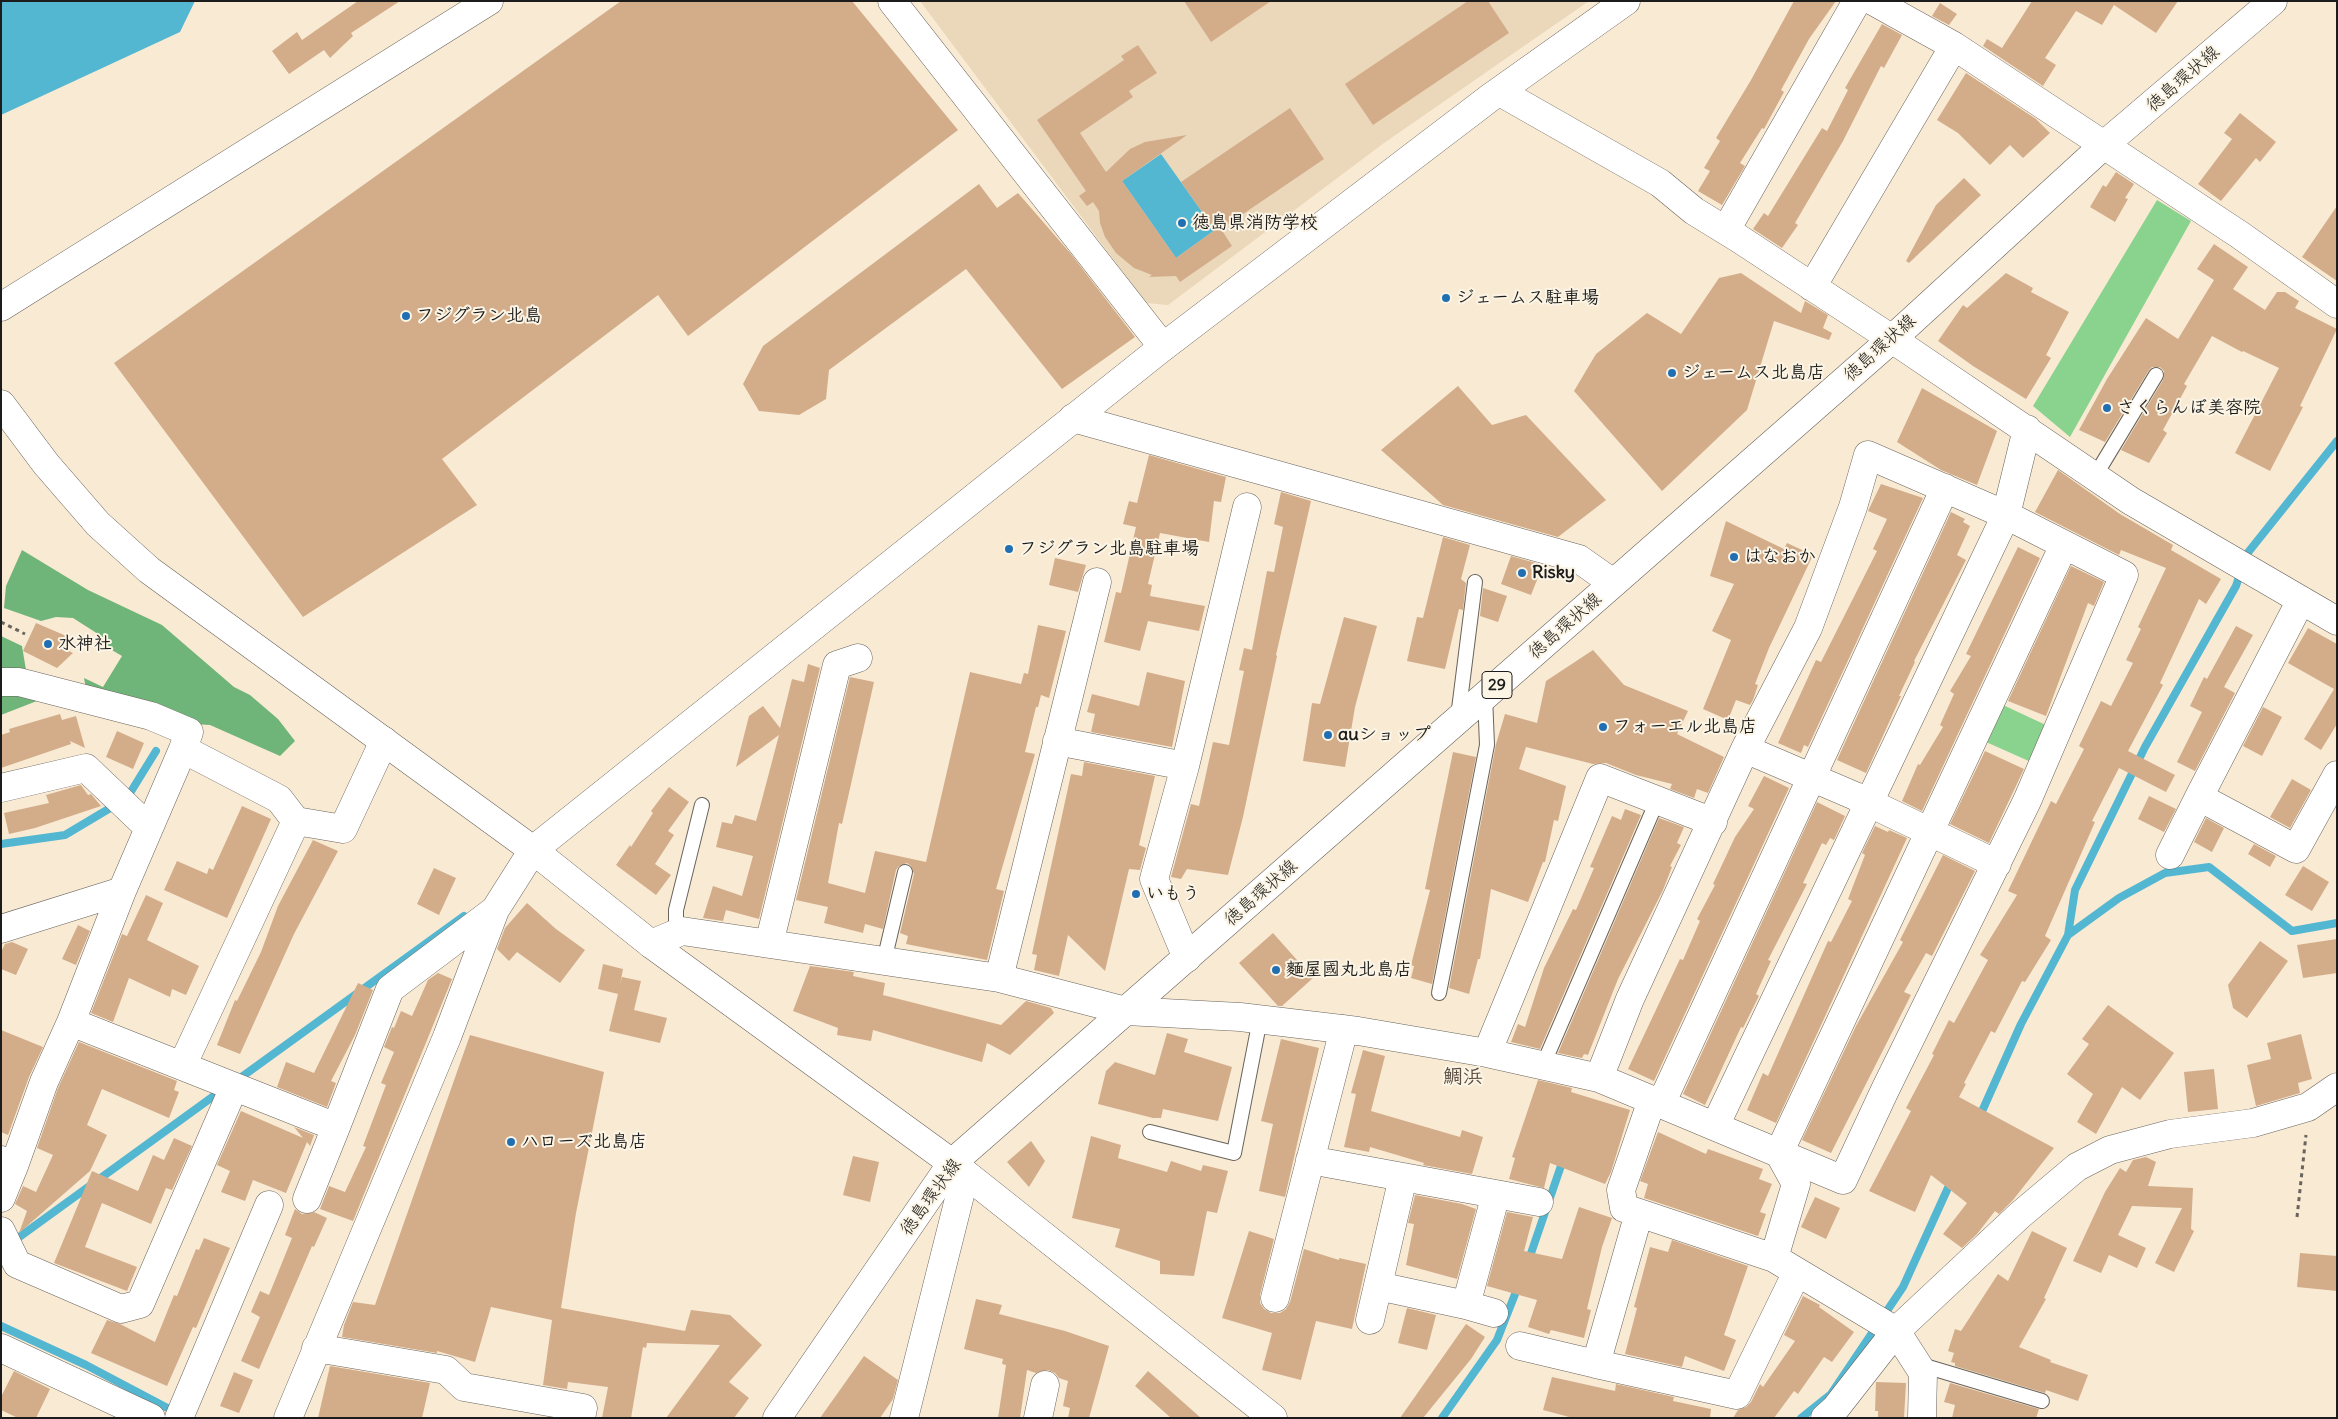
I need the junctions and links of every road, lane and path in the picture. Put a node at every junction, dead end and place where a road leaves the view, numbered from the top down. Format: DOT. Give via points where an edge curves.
graph roads {
  1 [pos="489,1"];
  2 [pos="892,1"];
  3 [pos="1626,1"];
  4 [pos="1857,1"];
  5 [pos="1873,1"];
  6 [pos="2273,1"];
  7 [pos="1954,46"];
  8 [pos="1500,92"];
  9 [pos="2104,146"];
  10 [pos="1726,230"];
  11 [pos="1812,287"];
  12 [pos="2337,304"];
  13 [pos="1,307"];
  14 [pos="1892,339"];
  15 [pos="1163,347"];
  16 [pos="2156,375"];
  17 [pos="1,404"];
  18 [pos="1073,418"];
  19 [pos="2026,429"];
  20 [pos="2095,476"];
  21 [pos="1945,488"];
  22 [pos="1247,507"];
  23 [pos="2006,515"];
  24 [pos="2064,545"];
  25 [pos="1097,582"];
  26 [pos="1475,582"];
  27 [pos="1613,583"];
  28 [pos="2301,600"];
  29 [pos="2337,621"];
  30 [pos="1,622"];
  31 [pos="25,634"];
  32 [pos="858,658"];
  33 [pos="1,682"];
  34 [pos="1485,696"];
  35 [pos="1457,720"];
  36 [pos="384,741"];
  37 [pos="1057,741"];
  38 [pos="1746,748"];
  39 [pos="183,749"];
  40 [pos="1185,766"];
  41 [pos="2337,776"];
  42 [pos="1812,777"];
  43 [pos="1,788"];
  44 [pos="2199,797"];
  45 [pos="1657,800"];
  46 [pos="1868,802"];
  47 [pos="702,805"];
  48 [pos="296,821"];
  49 [pos="1713,822"];
  50 [pos="149,828"];
  51 [pos="1929,832"];
  52 [pos="533,850"];
  53 [pos="2170,855"];
  54 [pos="1997,864"];
  55 [pos="904,872"];
  56 [pos="122,891"];
  57 [pos="494,910"];
  58 [pos="1,929"];
  59 [pos="676,933"];
  60 [pos="651,944"];
  61 [pos="769,944"];
  62 [pos="1187,958"];
  63 [pos="884,961"];
  64 [pos="998,978"];
  65 [pos="1439,993"];
  66 [pos="1126,1011"];
  67 [pos="1260,1019"];
  68 [pos="71,1022"];
  69 [pos="1344,1029"];
  70 [pos="1487,1053"];
  71 [pos="1543,1065"];
  72 [pos="182,1066"];
  73 [pos="1599,1078"];
  74 [pos="234,1087"];
  75 [pos="2337,1087"];
  76 [pos="1656,1102"];
  77 [pos="2308,1106"];
  78 [pos="1715,1126"];
  79 [pos="336,1127"];
  80 [pos="1150,1132"];
  81 [pos="1779,1153"];
  82 [pos="1310,1160"];
  83 [pos="8,1163"];
  84 [pos="958,1169"];
  85 [pos="1403,1177"];
  86 [pos="1496,1194"];
  87 [pos="1,1198"];
  88 [pos="307,1199"];
  89 [pos="1539,1202"];
  90 [pos="269,1205"];
  91 [pos="1639,1213"];
  92 [pos="2297,1217"];
  93 [pos="1,1231"];
  94 [pos="1774,1258"];
  95 [pos="1798,1272"];
  96 [pos="1378,1286"];
  97 [pos="1274,1298"];
  98 [pos="1466,1305"];
  99 [pos="1494,1313"];
  100 [pos="1370,1320"];
  101 [pos="1896,1331"];
  102 [pos="1520,1346"];
  103 [pos="1,1348"];
  104 [pos="316,1348"];
  105 [pos="1917,1363"];
  106 [pos="1596,1364"];
  107 [pos="1045,1385"];
  108 [pos="2042,1401"];
  109 [pos="184,1407"];
  110 [pos="151,1418"];
  111 [pos="288,1418"];
  112 [pos="581,1418"];
  113 [pos="777,1418"];
  114 [pos="904,1418"];
  115 [pos="1038,1418"];
  116 [pos="1273,1418"];
  117 [pos="1824,1418"];
  118 [pos="1922,1418"];
  1 -- 13 [label="street"];
  2 -- 15 [label="street"];
  3 -- 8 [label="street"];
  4 -- 10 [label="street"];
  5 -- 7 [label="street"];
  6 -- 9 [label="street, 徳島環状線 / 29"];
  7 -- 9 [label="street"];
  7 -- 11 [label="street"];
  8 -- 10 [label="street" via="1660,183 1694,211"];
  8 -- 15 [label="street"];
  9 -- 12 [label="street" via="2240,235"];
  9 -- 14 [label="street, 徳島環状線 / 29"];
  10 -- 11 [label="street"];
  11 -- 14 [label="street"];
  14 -- 19 [label="street"];
  14 -- 27 [label="street, 徳島環状線 / 29"];
  15 -- 18 [label="street"];
  16 -- 20 [label="lane"];
  17 -- 36 [label="street" via="46,464 98,524 148,570"];
  18 -- 27 [label="street" via="1580,559"];
  18 -- 52 [label="street"];
  19 -- 20 [label="street"];
  19 -- 23 [label="street"];
  20 -- 28 [label="street" via="2131,501"];
  21 -- 23 [label="street"];
  21 -- 38 [label="street" via="1868,455 1853,507 1808,628"];
  21 -- 42 [label="street"];
  22 -- 40 [label="street"];
  23 -- 24 [label="street"];
  23 -- 46 [label="street"];
  24 -- 51 [label="street"];
  24 -- 54 [label="street" via="2124,575"];
  25 -- 37 [label="street"];
  26 -- 35 [label="lane"];
  27 -- 34 [label="street, 徳島環状線 / 29"];
  28 -- 29 [label="street"];
  28 -- 44 [label="street"];
  30 -- 31 [label="path"];
  32 -- 61 [label="street" via="837,665"];
  33 -- 39 [label="street" via="19,682 151,716 189,732"];
  34 -- 35 [label="street, 徳島環状線 / 29"];
  34 -- 65 [label="lane" via="1487,745"];
  35 -- 62 [label="street, 徳島環状線 / 29"];
  36 -- 48 [label="street" via="343,829"];
  36 -- 52 [label="street"];
  37 -- 40 [label="street"];
  37 -- 64 [label="street"];
  38 -- 42 [label="street"];
  38 -- 49 [label="street"];
  39 -- 48 [label="street" via="279,799"];
  39 -- 50 [label="street"];
  40 -- 62 [label="street" via="1154,879"];
  41 -- 44 [label="street" via="2296,849"];
  42 -- 46 [label="street"];
  42 -- 76 [label="street"];
  43 -- 50 [label="street" via="86,768"];
  44 -- 53 [label="street"];
  45 -- 49 [label="street"];
  45 -- 70 [label="street" via="1600,778"];
  45 -- 71 [label="lane"];
  46 -- 51 [label="street"];
  46 -- 78 [label="street"];
  47 -- 59 [label="lane" via="676,910"];
  48 -- 72 [label="street"];
  49 -- 73 [label="street" via="1630,999"];
  50 -- 56 [label="street"];
  51 -- 54 [label="street"];
  51 -- 81 [label="street"];
  52 -- 57 [label="street"];
  52 -- 60 [label="street"];
  54 -- 81 [label="street" via="1843,1180"];
  55 -- 63 [label="lane"];
  56 -- 58 [label="street"];
  56 -- 68 [label="street"];
  57 -- 79 [label="street" via="390,989"];
  57 -- 104 [label="street" via="447,1037"];
  59 -- 60 [label="street"];
  59 -- 61 [label="street" via="682,931"];
  60 -- 84 [label="street"];
  61 -- 63 [label="street"];
  62 -- 66 [label="street, 徳島環状線 / 29"];
  63 -- 64 [label="street"];
  64 -- 66 [label="street"];
  66 -- 67 [label="street"];
  66 -- 84 [label="street, 徳島環状線 / 29"];
  67 -- 69 [label="street"];
  67 -- 80 [label="lane" via="1234,1153"];
  68 -- 72 [label="street"];
  68 -- 83 [label="street"];
  69 -- 70 [label="street"];
  69 -- 82 [label="street"];
  70 -- 71 [label="street"];
  71 -- 73 [label="street"];
  72 -- 74 [label="street"];
  73 -- 76 [label="street"];
  74 -- 79 [label="street"];
  74 -- 93 [label="street" via="140,1304 121,1309 17,1264"];
  75 -- 77 [label="street"];
  76 -- 78 [label="street"];
  76 -- 91 [label="street" via="1621,1190 1624,1208"];
  77 -- 92 [label="path"];
  77 -- 101 [label="street" via="2253,1123 2170,1134 2110,1150 2077,1167 2020,1215"];
  78 -- 81 [label="street"];
  79 -- 88 [label="street"];
  81 -- 94 [label="street" via="1796,1184"];
  82 -- 85 [label="street"];
  82 -- 97 [label="street"];
  83 -- 87 [label="street"];
  84 -- 113 [label="street, 徳島環状線 / 29"];
  84 -- 114 [label="street"];
  84 -- 116 [label="street"];
  85 -- 86 [label="street"];
  85 -- 96 [label="street"];
  86 -- 89 [label="street"];
  86 -- 98 [label="street"];
  90 -- 109 [label="street"];
  91 -- 94 [label="street"];
  91 -- 106 [label="street"];
  94 -- 95 [label="street"];
  95 -- 101 [label="street"];
  95 -- 106 [label="street" via="1737,1395"];
  96 -- 98 [label="street"];
  96 -- 100 [label="street"];
  98 -- 99 [label="street"];
  101 -- 105 [label="street"];
  101 -- 117 [label="street" via="1835,1409"];
  102 -- 106 [label="street"];
  103 -- 110 [label="street"];
  104 -- 111 [label="street"];
  104 -- 112 [label="street" via="446,1370 464,1387 583,1408"];
  105 -- 108 [label="lane"];
  105 -- 118 [label="street" via="1922,1373"];
  107 -- 115 [label="street"];
}
